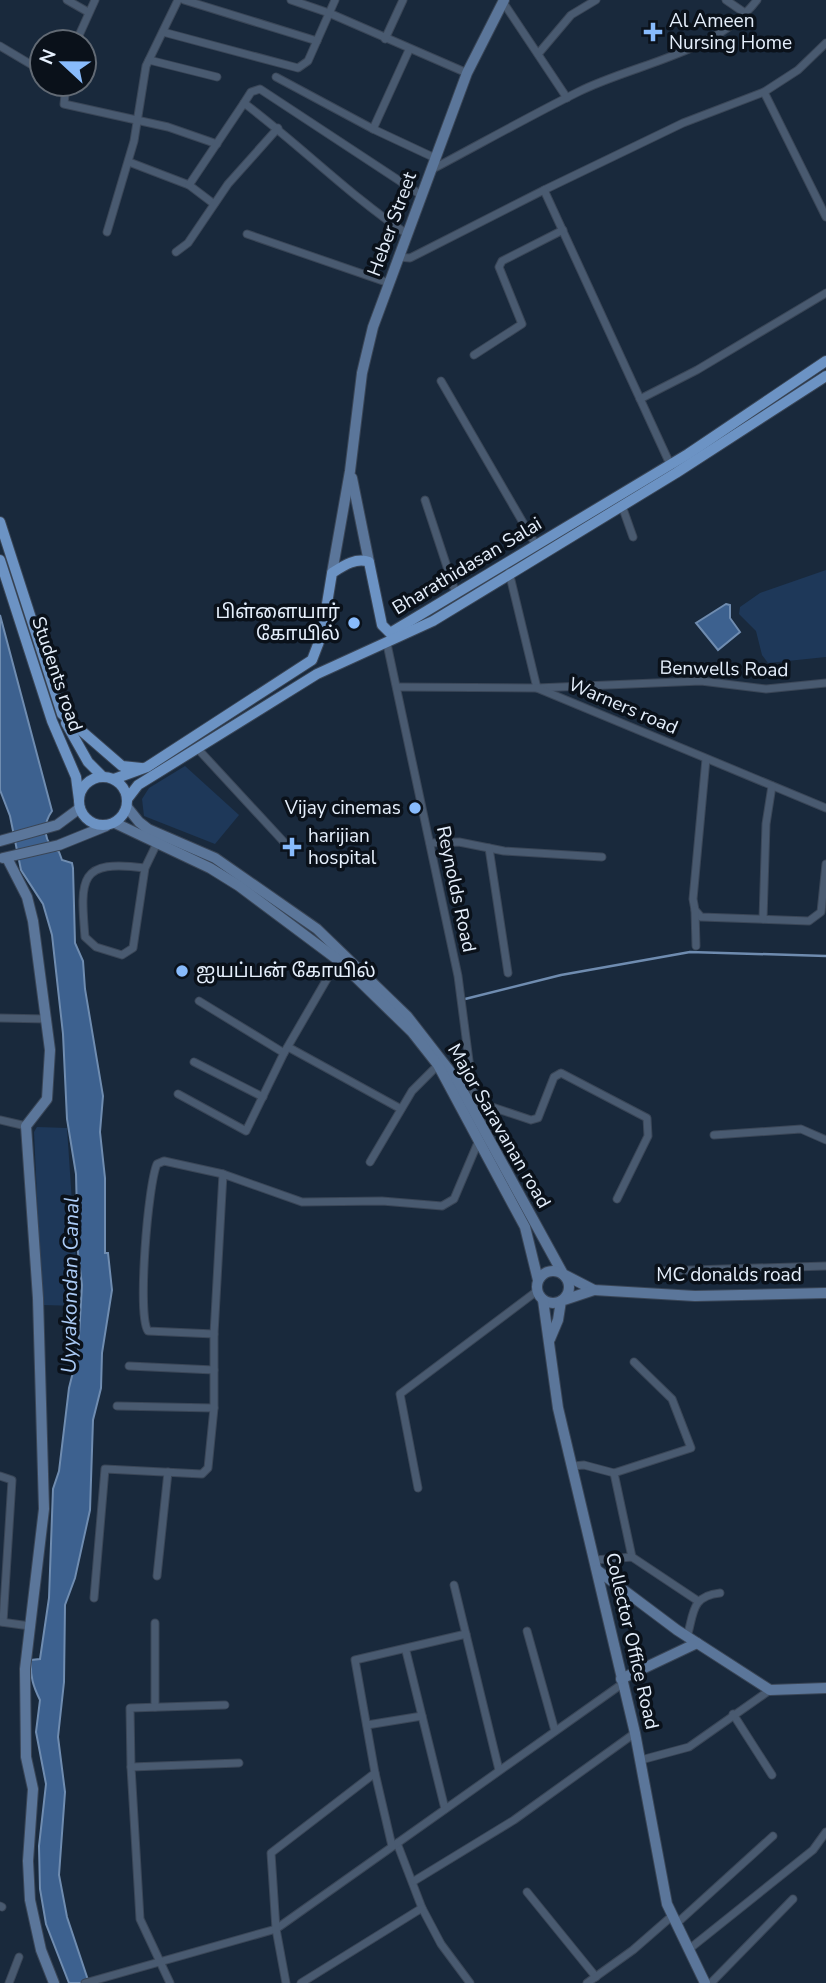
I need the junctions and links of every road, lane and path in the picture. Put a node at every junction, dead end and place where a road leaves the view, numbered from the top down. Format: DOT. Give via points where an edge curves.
graph roads {
  1 [pos="67,0"];
  2 [pos="95,0"];
  3 [pos="178,0"];
  4 [pos="184,0"];
  5 [pos="291,0"];
  6 [pos="335,0"];
  7 [pos="402,0"];
  8 [pos="596,0"];
  9 [pos="726,0"];
  10 [pos="757,0"];
  11 [pos="504,1"];
  12 [pos="88,12"];
  13 [pos="329,13"];
  14 [pos="745,13"];
  15 [pos="82,28"];
  16 [pos="163,32"];
  17 [pos="385,39"];
  18 [pos="317,41"];
  19 [pos="826,43"];
  20 [pos="0,46"];
  21 [pos="409,50"];
  22 [pos="538,54"];
  23 [pos="149,60"];
  24 [pos="28,63"];
  25 [pos="467,73"];
  26 [pos="216,77"];
  27 [pos="276,77"];
  28 [pos="764,92"];
  29 [pos="64,98"];
  30 [pos="567,98"];
  31 [pos="244,103"];
  32 [pos="138,121"];
  33 [pos="278,128"];
  34 [pos="373,129"];
  35 [pos="217,144"];
  36 [pos="435,158"];
  37 [pos="129,162"];
  38 [pos="430,171"];
  39 [pos="189,185"];
  40 [pos="544,190"];
  41 [pos="421,195"];
  42 [pos="214,204"];
  43 [pos="826,216"];
  44 [pos="563,230"];
  45 [pos="107,232"];
  46 [pos="247,234"];
  47 [pos="407,234"];
  48 [pos="176,252"];
  49 [pos="398,257"];
  50 [pos="389,282"];
  51 [pos="826,293"];
  52 [pos="474,355"];
  53 [pos="826,361"];
  54 [pos="826,376"];
  55 [pos="441,381"];
  56 [pos="783,389"];
  57 [pos="640,399"];
  58 [pos="787,401"];
  59 [pos="670,464"];
  60 [pos="351,471"];
  61 [pos="425,500"];
  62 [pos="622,506"];
  63 [pos="0,522"];
  64 [pos="633,537"];
  65 [pos="536,545"];
  66 [pos="0,560"];
  67 [pos="369,562"];
  68 [pos="506,564"];
  69 [pos="332,573"];
  70 [pos="510,575"];
  71 [pos="456,594"];
  72 [pos="387,644"];
  73 [pos="312,660"];
  74 [pos="317,674"];
  75 [pos="826,683"];
  76 [pos="397,687"];
  77 [pos="537,688"];
  78 [pos="62,714"];
  79 [pos="197,748"];
  80 [pos="706,759"];
  81 [pos="147,767"];
  82 [pos="109,778"];
  83 [pos="772,786"];
  84 [pos="79,804"];
  85 [pos="129,807"];
  86 [pos="826,808"];
  87 [pos="111,824"];
  88 [pos="1,840"];
  89 [pos="284,841"];
  90 [pos="157,843"];
  91 [pos="430,843"];
  92 [pos="489,848"];
  93 [pos="602,857"];
  94 [pos="4,858"];
  95 [pos="826,864"];
  96 [pos="145,868"];
  97 [pos="695,910"];
  98 [pos="763,919"];
  99 [pos="696,946"];
  100 [pos="338,960"];
  101 [pos="508,972"];
  102 [pos="199,1001"];
  103 [pos="0,1018"];
  104 [pos="47,1019"];
  105 [pos="286,1050"];
  106 [pos="194,1062"];
  107 [pos="440,1063"];
  108 [pos="178,1094"];
  109 [pos="263,1097"];
  110 [pos="474,1101"];
  111 [pos="401,1109"];
  112 [pos="476,1117"];
  113 [pos="0,1120"];
  114 [pos="26,1126"];
  115 [pos="714,1135"];
  116 [pos="826,1140"];
  117 [pos="479,1144"];
  118 [pos="370,1162"];
  119 [pos="223,1174"];
  120 [pos="617,1199"];
  121 [pos="826,1266"];
  122 [pos="659,1271"];
  123 [pos="563,1274"];
  124 [pos="539,1290"];
  125 [pos="594,1290"];
  126 [pos="826,1293"];
  127 [pos="561,1301"];
  128 [pos="214,1334"];
  129 [pos="550,1339"];
  130 [pos="634,1362"];
  131 [pos="129,1366"];
  132 [pos="214,1370"];
  133 [pos="117,1405"];
  134 [pos="214,1408"];
  135 [pos="573,1466"];
  136 [pos="168,1472"];
  137 [pos="614,1474"];
  138 [pos="0,1476"];
  139 [pos="418,1488"];
  140 [pos="632,1558"];
  141 [pos="596,1565"];
  142 [pos="157,1576"];
  143 [pos="454,1585"];
  144 [pos="720,1593"];
  145 [pos="94,1598"];
  146 [pos="698,1601"];
  147 [pos="2,1622"];
  148 [pos="155,1623"];
  149 [pos="30,1626"];
  150 [pos="527,1631"];
  151 [pos="466,1634"];
  152 [pos="692,1640"];
  153 [pos="407,1651"];
  154 [pos="622,1681"];
  155 [pos="826,1688"];
  156 [pos="770,1690"];
  157 [pos="225,1705"];
  158 [pos="155,1707"];
  159 [pos="733,1713"];
  160 [pos="422,1716"];
  161 [pos="367,1725"];
  162 [pos="555,1731"];
  163 [pos="635,1733"];
  164 [pos="640,1760"];
  165 [pos="239,1763"];
  166 [pos="131,1767"];
  167 [pos="499,1770"];
  168 [pos="375,1773"];
  169 [pos="772,1775"];
  170 [pos="445,1809"];
  171 [pos="826,1832"];
  172 [pos="772,1836"];
  173 [pos="394,1845"];
  174 [pos="826,1848"];
  175 [pos="813,1850"];
  176 [pos="414,1881"];
  177 [pos="527,1892"];
  178 [pos="793,1899"];
  179 [pos="422,1908"];
  180 [pos="674,1920"];
  181 [pos="276,1929"];
  182 [pos="688,1950"];
  183 [pos="19,1957"];
  184 [pos="160,1963"];
  185 [pos="596,1977"];
  186 [pos="89,1982"];
  187 [pos="467,1982"];
  188 [pos="9,1983"];
  189 [pos="54,1983"];
  190 [pos="170,1983"];
  191 [pos="286,1983"];
  192 [pos="301,1983"];
  193 [pos="587,1983"];
  194 [pos="705,1983"];
  195 [pos="711,1983"];
  1 -- 12 [label="street"];
  2 -- 12 [label="street"];
  3 -- 16 [label="street"];
  4 -- 18 [label="street"];
  5 -- 13 [label="street"];
  6 -- 13 [label="street"];
  7 -- 17 [label="street"];
  8 -- 22 [label="street" via="571,15"];
  9 -- 14 [label="street"];
  10 -- 14 [label="street"];
  11 -- 22 [label="street"];
  11 -- 25 [label="main road, Heber Street"];
  12 -- 15 [label="street"];
  13 -- 17 [label="street"];
  13 -- 18 [label="street"];
  14 -- 30 [label="street" via="729,28 688,49"];
  16 -- 18 [label="street" via="298,68 308,61"];
  16 -- 23 [label="street"];
  17 -- 21 [label="street"];
  19 -- 28 [label="street" via="798,70"];
  20 -- 24 [label="street"];
  21 -- 25 [label="street"];
  21 -- 34 [label="street"];
  22 -- 30 [label="street"];
  23 -- 26 [label="street"];
  23 -- 32 [label="street"];
  25 -- 36 [label="main road, Heber Street"];
  27 -- 34 [label="street"];
  28 -- 40 [label="street" via="683,123"];
  28 -- 43 [label="street"];
  29 -- 32 [label="street" via="64,104"];
  30 -- 38 [label="street"];
  31 -- 33 [label="street"];
  31 -- 35 [label="street"];
  31 -- 41 [label="street" via="251,92 260,89"];
  32 -- 35 [label="street"];
  32 -- 37 [label="street"];
  33 -- 42 [label="street"];
  33 -- 47 [label="street" via="368,208"];
  34 -- 36 [label="street"];
  35 -- 39 [label="street"];
  36 -- 38 [label="main road, Heber Street"];
  37 -- 39 [label="street"];
  37 -- 45 [label="street"];
  38 -- 41 [label="main road, Heber Street"];
  39 -- 42 [label="street"];
  40 -- 44 [label="street"];
  40 -- 49 [label="street" via="410,258"];
  41 -- 47 [label="main road, Heber Street"];
  42 -- 48 [label="street" via="188,243"];
  44 -- 52 [label="street" via="502,261 499,267 522,324"];
  44 -- 57 [label="street"];
  46 -- 50 [label="street"];
  47 -- 49 [label="main road, Heber Street"];
  49 -- 50 [label="main road, Heber Street"];
  50 -- 60 [label="main road, Heber Street" via="362,373"];
  51 -- 57 [label="street"];
  53 -- 56 [label="main road, Bharathidasan Salai"];
  54 -- 58 [label="main road, Bharathidasan Salai"];
  55 -- 65 [label="street"];
  56 -- 58 [label="main road"];
  56 -- 59 [label="main road, Bharathidasan Salai"];
  57 -- 59 [label="street"];
  58 -- 62 [label="main road, Bharathidasan Salai"];
  59 -- 65 [label="main road, Bharathidasan Salai"];
  60 -- 67 [label="main road"];
  60 -- 69 [label="main road"];
  61 -- 71 [label="street"];
  62 -- 64 [label="street"];
  62 -- 70 [label="main road, Bharathidasan Salai"];
  63 -- 78 [label="main road, Students road"];
  65 -- 68 [label="main road, Bharathidasan Salai"];
  66 -- 84 [label="main road, Students road" via="44,698 76,777"];
  67 -- 69 [label="main road" via="362,559"];
  67 -- 71 [label="main road, Bharathidasan Salai" via="382,625 390,633"];
  68 -- 70 [label="street"];
  68 -- 71 [label="main road, Bharathidasan Salai"];
  69 -- 73 [label="main road" via="322,634"];
  70 -- 72 [label="main road, Bharathidasan Salai"];
  70 -- 77 [label="street"];
  72 -- 74 [label="main road, Bharathidasan Salai"];
  72 -- 76 [label="street, Reynolds Road"];
  73 -- 74 [label="main road"];
  73 -- 81 [label="main road"];
  74 -- 79 [label="main road, Bharathidasan Salai"];
  75 -- 77 [label="street, Benwells Road" via="766,689 701,681"];
  76 -- 77 [label="street, Warners road"];
  76 -- 91 [label="street, Reynolds Road"];
  77 -- 80 [label="street, Warners road"];
  78 -- 81 [label="main road" via="122,766"];
  78 -- 82 [label="main road, Students road" via="88,762"];
  79 -- 85 [label="main road, Bharathidasan Salai" via="138,785"];
  79 -- 89 [label="street"];
  80 -- 83 [label="street, Warners road"];
  80 -- 97 [label="street"];
  81 -- 82 [label="main road"];
  82 -- 84 [label="main road" via="85,786"];
  82 -- 85 [label="main road" via="121,784"];
  83 -- 86 [label="street, Warners road"];
  83 -- 98 [label="street"];
  84 -- 87 [label="main road" via="87,820"];
  84 -- 88 [label="main road" via="57,825"];
  85 -- 87 [label="main road"];
  85 -- 107 [label="main road, Major Saravanan road" via="148,829 215,858 317,929 399,1008"];
  87 -- 90 [label="main road"];
  87 -- 94 [label="main road" via="59,845"];
  90 -- 96 [label="street"];
  90 -- 100 [label="main road" via="210,867"];
  91 -- 92 [label="street"];
  91 -- 110 [label="street, Reynolds Road" via="458,976"];
  92 -- 93 [label="street"];
  92 -- 101 [label="street"];
  94 -- 104 [label="main road" via="27,897"];
  95 -- 98 [label="street" via="817,918"];
  96 -- 96 [label="street" via="90,872 84,888 85,937 96,947 122,955 133,948"];
  97 -- 98 [label="street" via="701,917"];
  97 -- 99 [label="street"];
  100 -- 105 [label="street"];
  100 -- 107 [label="main road"];
  102 -- 105 [label="street"];
  103 -- 104 [label="street"];
  104 -- 114 [label="main road" via="48,1095"];
  105 -- 109 [label="street"];
  105 -- 111 [label="street"];
  106 -- 109 [label="street"];
  107 -- 111 [label="street" via="412,1090"];
  107 -- 112 [label="main road, Major Saravanan road"];
  107 -- 117 [label="main road"];
  108 -- 109 [label="street" via="246,1131"];
  110 -- 112 [label="street, Reynolds Road"];
  110 -- 120 [label="street" via="531,1120 538,1118 554,1077 561,1073 647,1118 648,1136"];
  111 -- 118 [label="street"];
  112 -- 117 [label="street, Reynolds Road"];
  112 -- 123 [label="main road, Major Saravanan road"];
  113 -- 114 [label="street"];
  114 -- 149 [label="main road" via="44,1509"];
  115 -- 116 [label="street" via="801,1129"];
  117 -- 119 [label="street" via="454,1199 442,1206 302,1202"];
  117 -- 124 [label="main road, Collector Office Road" via="528,1237"];
  119 -- 128 [label="street"];
  119 -- 128 [label="street" via="164,1161 157,1164 148,1213 144,1325 148,1331"];
  121 -- 122 [label="street"];
  123 -- 124 [label="main road" via="551,1271"];
  123 -- 125 [label="main road, MC donalds road"];
  123 -- 127 [label="main road" via="569,1285"];
  124 -- 127 [label="main road" via="554,1304"];
  124 -- 129 [label="main road, Collector Office Road"];
  124 -- 139 [label="street" via="400,1394"];
  125 -- 126 [label="main road, MC donalds road" via="695,1296"];
  125 -- 127 [label="main road"];
  127 -- 129 [label="main road"];
  128 -- 132 [label="street"];
  129 -- 135 [label="main road, Collector Office Road" via="558,1408"];
  130 -- 137 [label="street" via="672,1399 691,1448"];
  131 -- 132 [label="street"];
  132 -- 134 [label="street"];
  133 -- 134 [label="street"];
  134 -- 136 [label="street" via="206,1471"];
  135 -- 137 [label="street"];
  135 -- 141 [label="main road, Collector Office Road"];
  136 -- 142 [label="street"];
  136 -- 145 [label="street" via="105,1469"];
  137 -- 140 [label="street"];
  138 -- 147 [label="street" via="12,1480"];
  140 -- 141 [label="street"];
  140 -- 146 [label="street"];
  141 -- 152 [label="main road"];
  141 -- 154 [label="main road, Collector Office Road"];
  143 -- 151 [label="street"];
  144 -- 146 [label="street" via="704,1595"];
  146 -- 152 [label="street"];
  147 -- 149 [label="street"];
  148 -- 158 [label="street"];
  149 -- 189 [label="main road" via="24,1711 33,1788 27,1861 41,1950"];
  150 -- 162 [label="street"];
  151 -- 153 [label="street"];
  151 -- 167 [label="street"];
  152 -- 154 [label="main road"];
  152 -- 156 [label="main road"];
  153 -- 160 [label="street"];
  153 -- 161 [label="street" via="355,1660"];
  154 -- 162 [label="street"];
  154 -- 163 [label="main road, Collector Office Road"];
  155 -- 156 [label="main road"];
  156 -- 159 [label="street"];
  157 -- 158 [label="street"];
  158 -- 166 [label="street" via="130,1708"];
  159 -- 164 [label="street" via="688,1747"];
  159 -- 169 [label="street"];
  160 -- 161 [label="street"];
  160 -- 170 [label="street"];
  161 -- 168 [label="street"];
  162 -- 167 [label="street"];
  163 -- 164 [label="main road, Collector Office Road"];
  163 -- 176 [label="street" via="514,1820"];
  164 -- 180 [label="main road, Collector Office Road" via="667,1904"];
  165 -- 166 [label="street"];
  166 -- 184 [label="street" via="140,1919"];
  167 -- 170 [label="street"];
  168 -- 173 [label="street"];
  168 -- 181 [label="street" via="271,1853"];
  170 -- 173 [label="street"];
  171 -- 175 [label="street"];
  172 -- 180 [label="street"];
  173 -- 176 [label="street"];
  173 -- 181 [label="street"];
  174 -- 175 [label="street"];
  175 -- 182 [label="street"];
  176 -- 179 [label="street"];
  177 -- 185 [label="street"];
  178 -- 195 [label="street"];
  179 -- 187 [label="street"];
  179 -- 192 [label="street"];
  180 -- 182 [label="main road, Collector Office Road"];
  180 -- 185 [label="street"];
  181 -- 184 [label="street"];
  181 -- 191 [label="street"];
  182 -- 194 [label="main road, Collector Office Road"];
  183 -- 188 [label="street"];
  184 -- 186 [label="street"];
  184 -- 190 [label="street"];
  185 -- 193 [label="street"];
}
